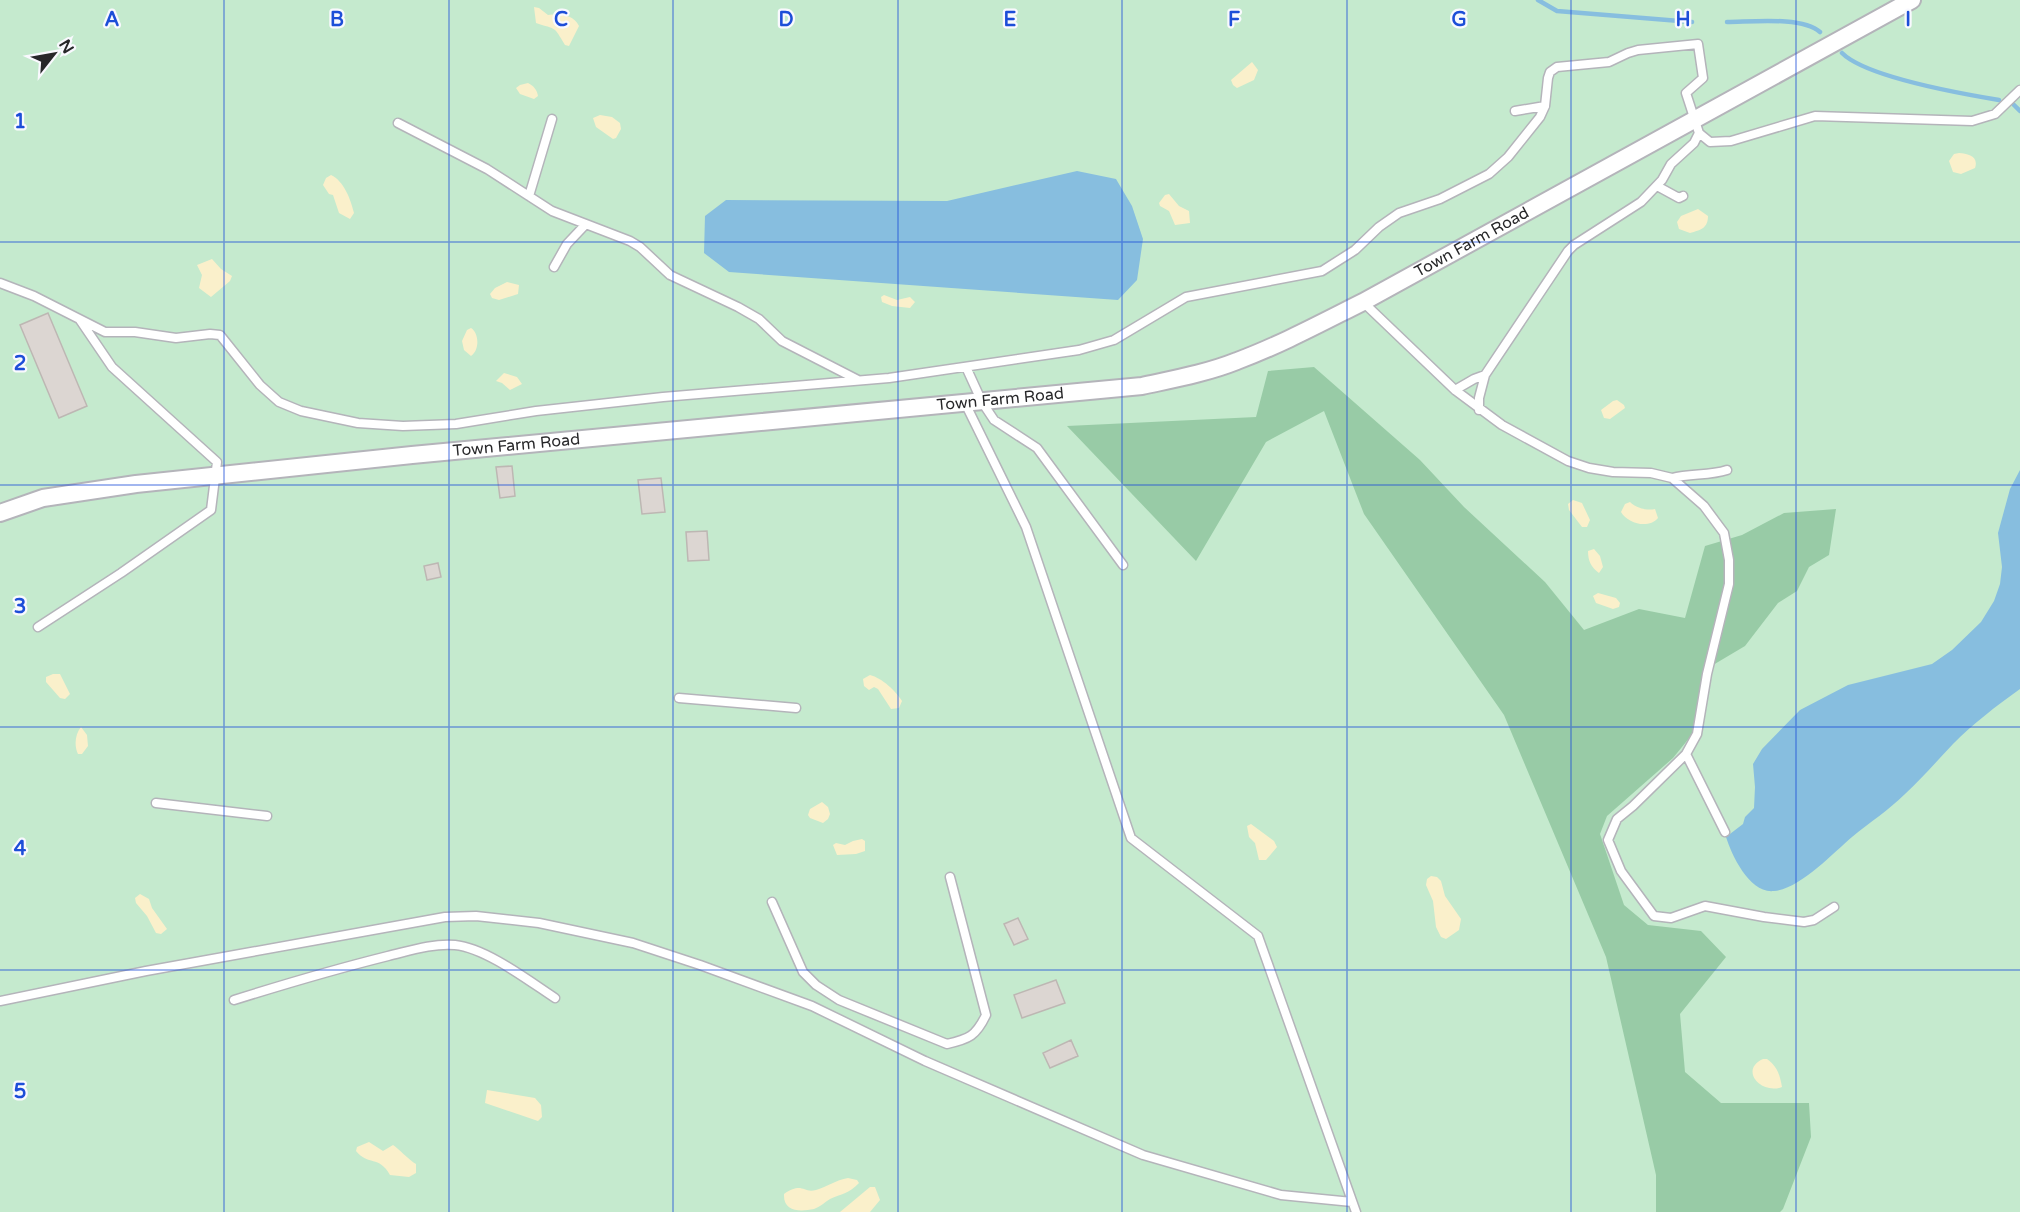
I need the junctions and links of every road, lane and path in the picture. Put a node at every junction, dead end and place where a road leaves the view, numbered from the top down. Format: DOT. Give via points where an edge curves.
graph roads {
  1 [pos="1912,0"];
  2 [pos="2020,90"];
  3 [pos="1545,106"];
  4 [pos="1515,111"];
  5 [pos="552,119"];
  6 [pos="398,123"];
  7 [pos="1696,126"];
  8 [pos="1657,186"];
  9 [pos="529,196"];
  10 [pos="1683,196"];
  11 [pos="585,225"];
  12 [pos="554,267"];
  13 [pos="0,283"];
  14 [pos="1363,302"];
  15 [pos="80,319"];
  16 [pos="966,367"];
  17 [pos="1485,375"];
  18 [pos="859,381"];
  19 [pos="1455,390"];
  20 [pos="973,403"];
  21 [pos="1479,410"];
  22 [pos="1727,470"];
  23 [pos="214,477"];
  24 [pos="1672,478"];
  25 [pos="0,513"];
  26 [pos="1123,565"];
  27 [pos="38,627"];
  28 [pos="679,698"];
  29 [pos="796,708"];
  30 [pos="1686,754"];
  31 [pos="156,803"];
  32 [pos="267,816"];
  33 [pos="1725,832"];
  34 [pos="950,877"];
  35 [pos="772,902"];
  36 [pos="1834,907"];
  37 [pos="555,998"];
  38 [pos="234,1000"];
  39 [pos="0,1001"];
  40 [pos="1352,1202"];
  41 [pos="1356,1212"];
  1 -- 7 [label="street, Town Farm Road"];
  2 -- 7 [label="lane" via="1995,114 1972,121 1815,116 1731,141 1710,142"];
  3 -- 4 [label="lane"];
  3 -- 7 [label="lane" via="1548,78 1557,67 1609,62 1638,50 1698,44 1703,78 1686,93"];
  3 -- 16 [label="lane" via="1508,157 1489,174 1464,189 1399,213 1355,250 1322,271 1186,297 1114,340 1079,350"];
  5 -- 9 [label="lane"];
  6 -- 9 [label="lane" via="488,169"];
  7 -- 8 [label="lane" via="1694,143 1671,164"];
  7 -- 14 [label="street, Town Farm Road"];
  8 -- 10 [label="lane" via="1679,198"];
  8 -- 17 [label="lane" via="1641,202 1568,251"];
  9 -- 11 [label="lane"];
  11 -- 12 [label="lane" via="567,244"];
  11 -- 18 [label="lane" via="640,247 670,275 738,307 782,340"];
  13 -- 15 [label="lane"];
  14 -- 19 [label="lane"];
  14 -- 20 [label="street, Town Farm Road" via="1277,345 1183,377 1142,386"];
  15 -- 18 [label="lane" via="105,332 176,338 220,335 260,385 279,402 301,411 358,423 456,424 582,406"];
  15 -- 23 [label="lane" via="112,367 217,462"];
  16 -- 18 [label="lane"];
  16 -- 20 [label="lane"];
  17 -- 19 [label="lane"];
  17 -- 21 [label="lane"];
  19 -- 21 [label="lane"];
  20 -- 23 [label="street, Town Farm Road"];
  20 -- 26 [label="lane" via="1037,448"];
  20 -- 40 [label="lane" via="1026,527 1131,838 1258,936"];
  21 -- 24 [label="lane" via="1568,461 1613,472"];
  22 -- 24 [label="lane"];
  23 -- 25 [label="street, Town Farm Road" via="94,489 43,498"];
  23 -- 27 [label="lane" via="211,510"];
  24 -- 30 [label="lane" via="1704,506 1724,533 1729,560 1729,584 1697,734"];
  28 -- 29 [label="lane"];
  30 -- 33 [label="lane"];
  30 -- 36 [label="lane" via="1617,819 1608,840 1621,871 1654,916 1671,918 1705,906 1804,922"];
  31 -- 32 [label="lane"];
  34 -- 35 [label="lane" via="986,1016 978,1031 965,1040 947,1044 839,1000 816,985 802,972"];
  37 -- 38 [label="lane" via="514,971 456,945 433,946 342,968"];
  39 -- 40 [label="lane" via="445,917 539,923 633,943 812,1006 925,1061 1143,1155 1281,1195"];
  40 -- 41 [label="lane"];
}
